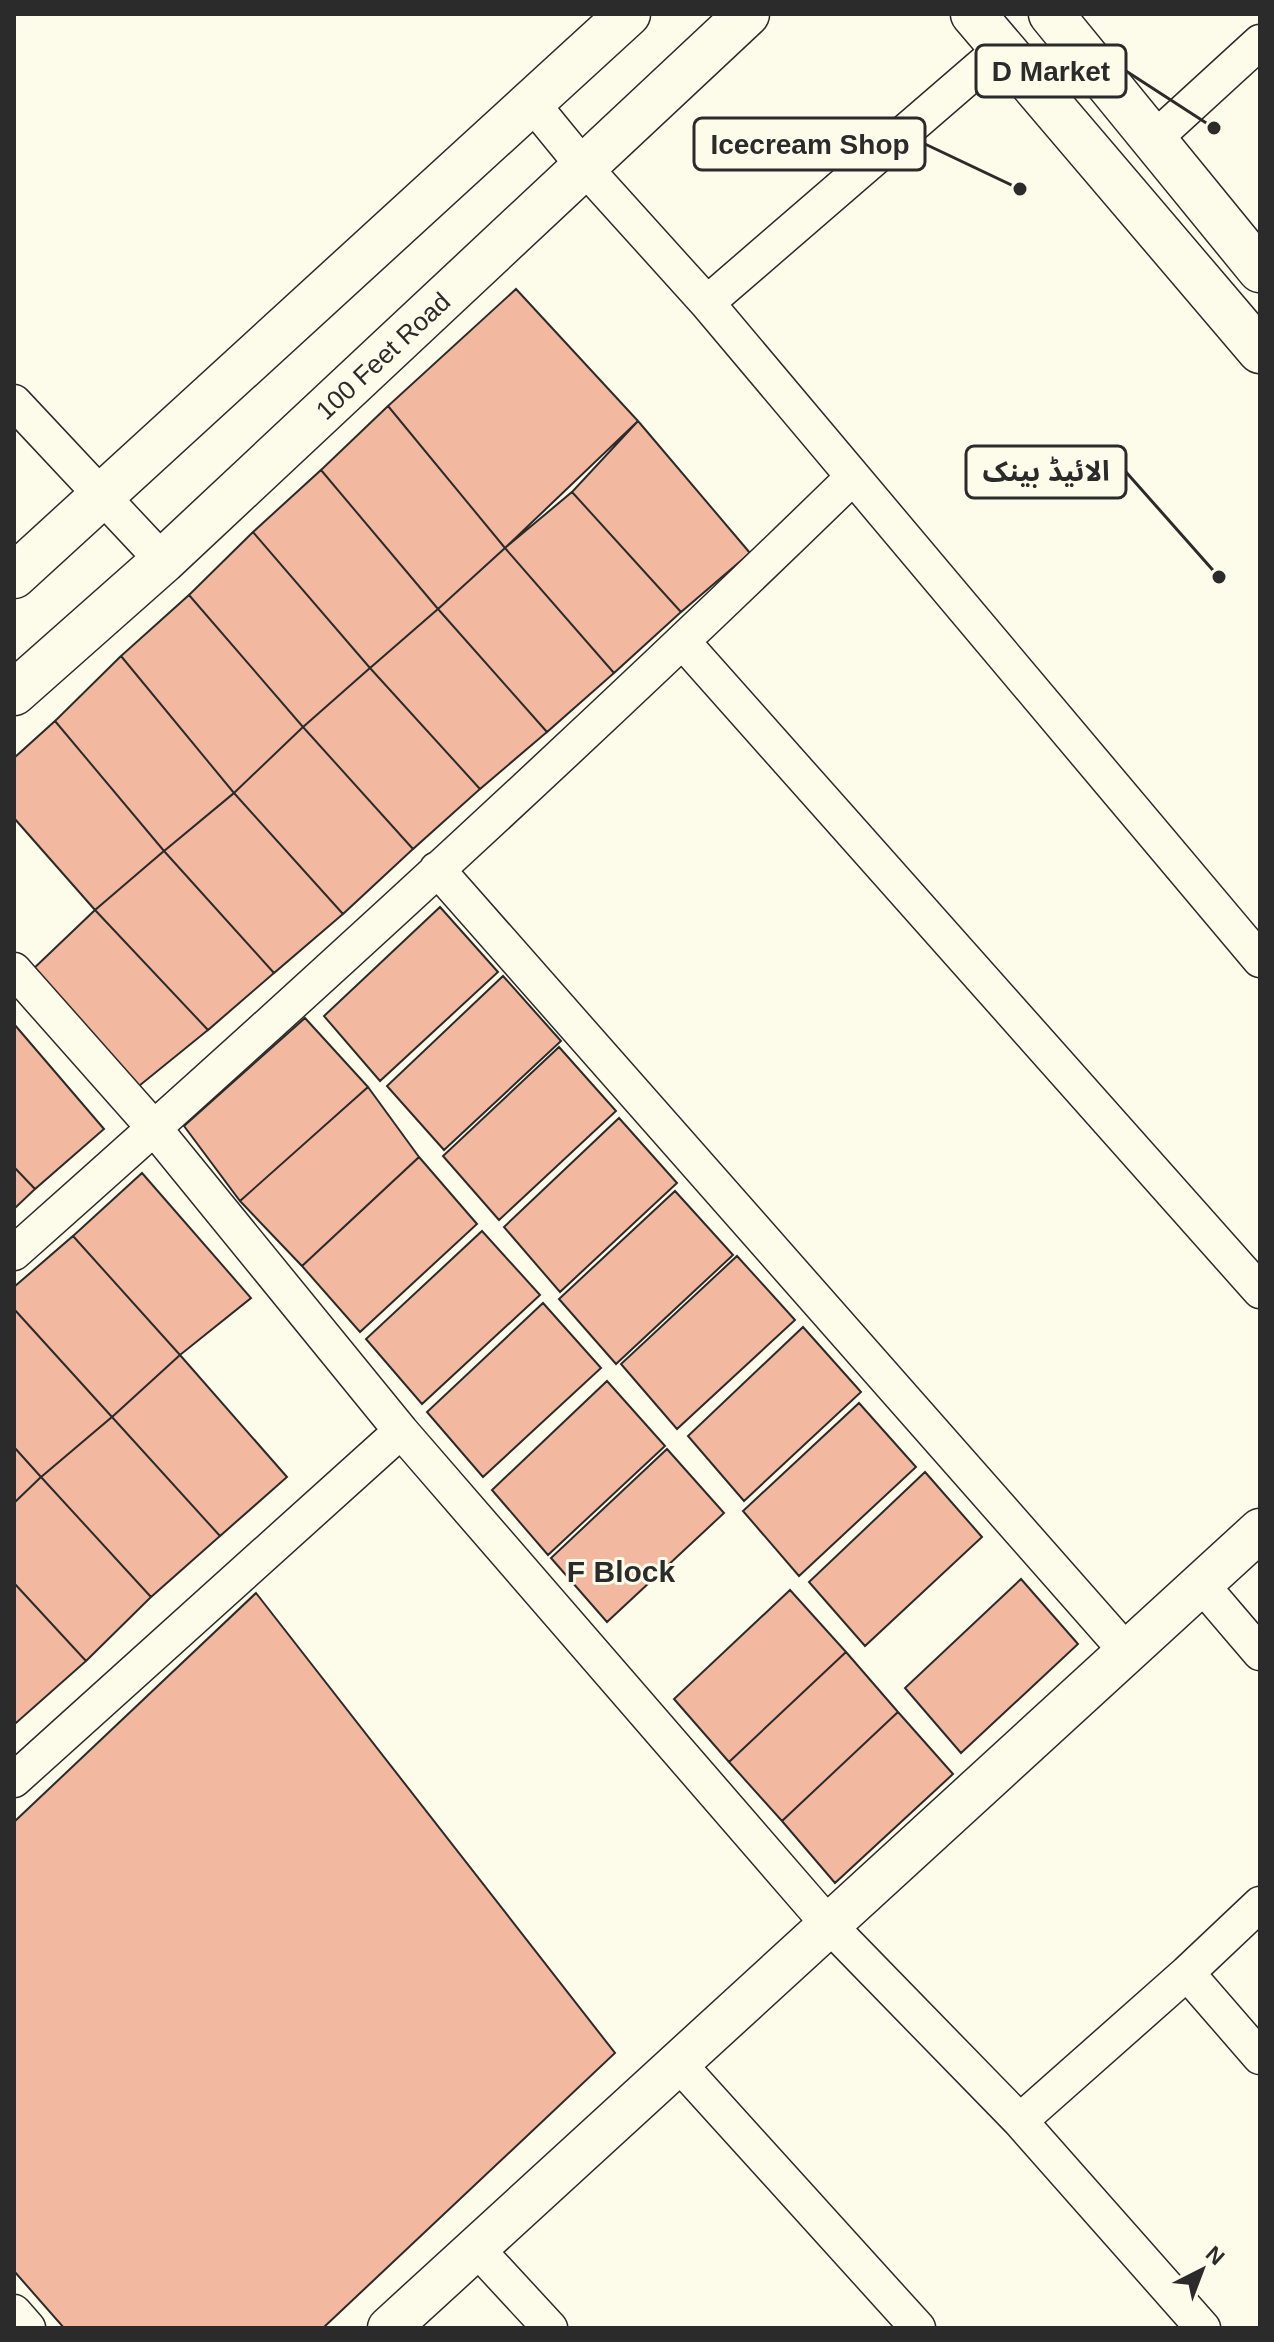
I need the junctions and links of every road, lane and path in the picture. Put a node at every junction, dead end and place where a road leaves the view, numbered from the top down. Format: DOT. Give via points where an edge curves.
graph roads {
  1 [pos="628,14"];
  2 [pos="747,14"];
  3 [pos="973,14"];
  4 [pos="1051,14"];
  5 [pos="1260,42"];
  6 [pos="1001,49"];
  7 [pos="531,102"];
  8 [pos="1154,139"];
  9 [pos="585,168"];
  10 [pos="1260,270"];
  11 [pos="707,303"];
  12 [pos="1260,351"];
  13 [pos="14,402"];
  14 [pos="852,478"];
  15 [pos="102,495"];
  16 [pos="163,561"];
  17 [pos="14,576"];
  18 [pos="683,642"];
  19 [pos="14,693"];
  20 [pos="437,869"];
  21 [pos="1260,960"];
  22 [pos="14,970"];
  23 [pos="154,1128"];
  24 [pos="14,1253"];
  25 [pos="1260,1291"];
  26 [pos="401,1431"];
  27 [pos="1260,1530"];
  28 [pos="1201,1584"];
  29 [pos="1127,1652"];
  30 [pos="1260,1653"];
  31 [pos="14,1780"];
  32 [pos="1260,1904"];
  33 [pos="829,1925"];
  34 [pos="1187,1973"];
  35 [pos="1260,2057"];
  36 [pos="678,2063"];
  37 [pos="1020,2121"];
  38 [pos="476,2248"];
  39 [pos="14,2312"];
  40 [pos="28,2328"];
  41 [pos="389,2328"];
  42 [pos="550,2328"];
  43 [pos="918,2328"];
  44 [pos="1203,2328"];
  1 -- 7 [label="main road"];
  2 -- 9 [label="main road, 100 Feet Road"];
  3 -- 6 [label="main road"];
  4 -- 8 [label="main road"];
  5 -- 8 [label="street"];
  6 -- 11 [label="street"];
  6 -- 12 [label="main road"];
  7 -- 9 [label="street"];
  7 -- 15 [label="main road"];
  8 -- 10 [label="main road"];
  9 -- 11 [label="street"];
  9 -- 16 [label="main road, 100 Feet Road"];
  11 -- 14 [label="street"];
  13 -- 15 [label="street"];
  14 -- 18 [label="street"];
  14 -- 21 [label="street"];
  15 -- 16 [label="street"];
  15 -- 17 [label="main road"];
  16 -- 19 [label="main road, 100 Feet Road"];
  18 -- 20 [label="street"];
  18 -- 25 [label="street"];
  20 -- 23 [label="street"];
  20 -- 29 [label="street"];
  22 -- 23 [label="street"];
  23 -- 24 [label="street"];
  23 -- 26 [label="street"];
  26 -- 31 [label="street"];
  26 -- 33 [label="street"];
  27 -- 28 [label="street"];
  28 -- 29 [label="street"];
  28 -- 30 [label="street"];
  29 -- 33 [label="street"];
  32 -- 34 [label="street"];
  33 -- 36 [label="street"];
  33 -- 37 [label="street"];
  34 -- 35 [label="street"];
  34 -- 37 [label="street"];
  36 -- 38 [label="street"];
  36 -- 43 [label="street"];
  37 -- 44 [label="street"];
  38 -- 41 [label="street"];
  38 -- 42 [label="street"];
  39 -- 40 [label="street"];
}
